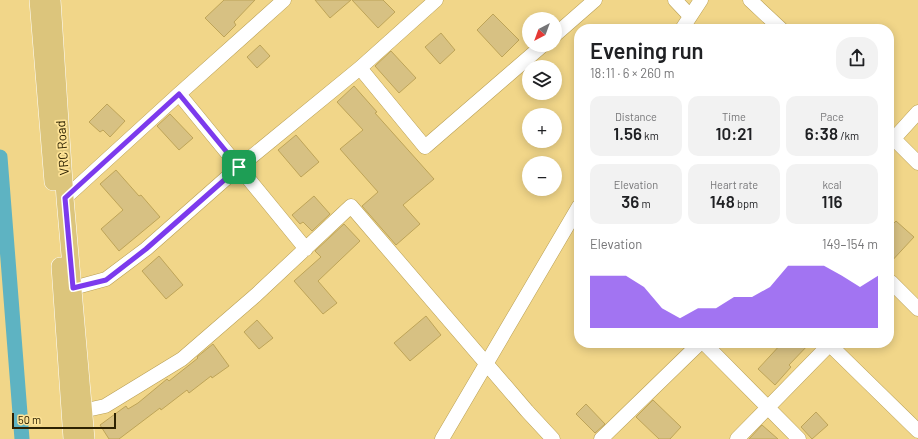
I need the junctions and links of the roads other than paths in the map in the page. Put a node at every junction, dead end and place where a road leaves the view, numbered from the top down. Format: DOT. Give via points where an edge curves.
graph roads {
  1 [pos="38,0"];
  2 [pos="52,0"];
  3 [pos="284,0"];
  4 [pos="436,0"];
  5 [pos="595,0"];
  6 [pos="675,0"];
  7 [pos="701,0"];
  8 [pos="750,0"];
  9 [pos="690,16"];
  10 [pos="685,24"];
  11 [pos="776,24"];
  12 [pos="562,28"];
  13 [pos="535,52"];
  14 [pos="360,68"];
  15 [pos="179,94"];
  16 [pos="918,112"];
  17 [pos="894,136"];
  18 [pos="894,142"];
  19 [pos="918,164"];
  20 [pos="239,167"];
  21 [pos="65,198"];
  22 [pos="574,219"];
  23 [pos="306,249"];
  24 [pos="894,286"];
  25 [pos="73,288"];
  26 [pos="918,309"];
  27 [pos="695,348"];
  28 [pos="709,348"];
  29 [pos="826,348"];
  30 [pos="834,348"];
  31 [pos="486,363"];
  32 [pos="768,408"];
  33 [pos="77,413"];
  34 [pos="918,431"];
  35 [pos="72,439"];
  36 [pos="86,439"];
  37 [pos="442,439"];
  38 [pos="553,439"];
  39 [pos="601,439"];
  40 [pos="737,439"];
  41 [pos="799,439"];
  1 -- 33 [label="main road"];
  2 -- 21 [label="main road, VRC Road"];
  3 -- 15 [label="street"];
  4 -- 14 [label="street"];
  5 -- 12 [label="street"];
  6 -- 9 [label="street"];
  7 -- 9 [label="street"];
  8 -- 11 [label="street"];
  9 -- 10 [label="street"];
  13 -- 14 [label="street" via="426,147"];
  14 -- 20 [label="street"];
  15 -- 20 [label="street"];
  15 -- 21 [label="street"];
  16 -- 17 [label="street"];
  18 -- 19 [label="street"];
  20 -- 23 [label="street"];
  20 -- 25 [label="street" via="146,249 106,280"];
  21 -- 25 [label="main road, VRC Road"];
  22 -- 31 [label="street"];
  23 -- 31 [label="street" via="351,206"];
  23 -- 33 [label="street" via="182,359 105,406"];
  24 -- 26 [label="street"];
  25 -- 33 [label="main road, VRC Road"];
  27 -- 39 [label="street"];
  28 -- 32 [label="street"];
  29 -- 32 [label="street"];
  30 -- 34 [label="street"];
  31 -- 37 [label="street"];
  31 -- 38 [label="street"];
  32 -- 40 [label="street"];
  32 -- 41 [label="street"];
  33 -- 35 [label="main road"];
  33 -- 36 [label="main road, VRC Road"];
}
